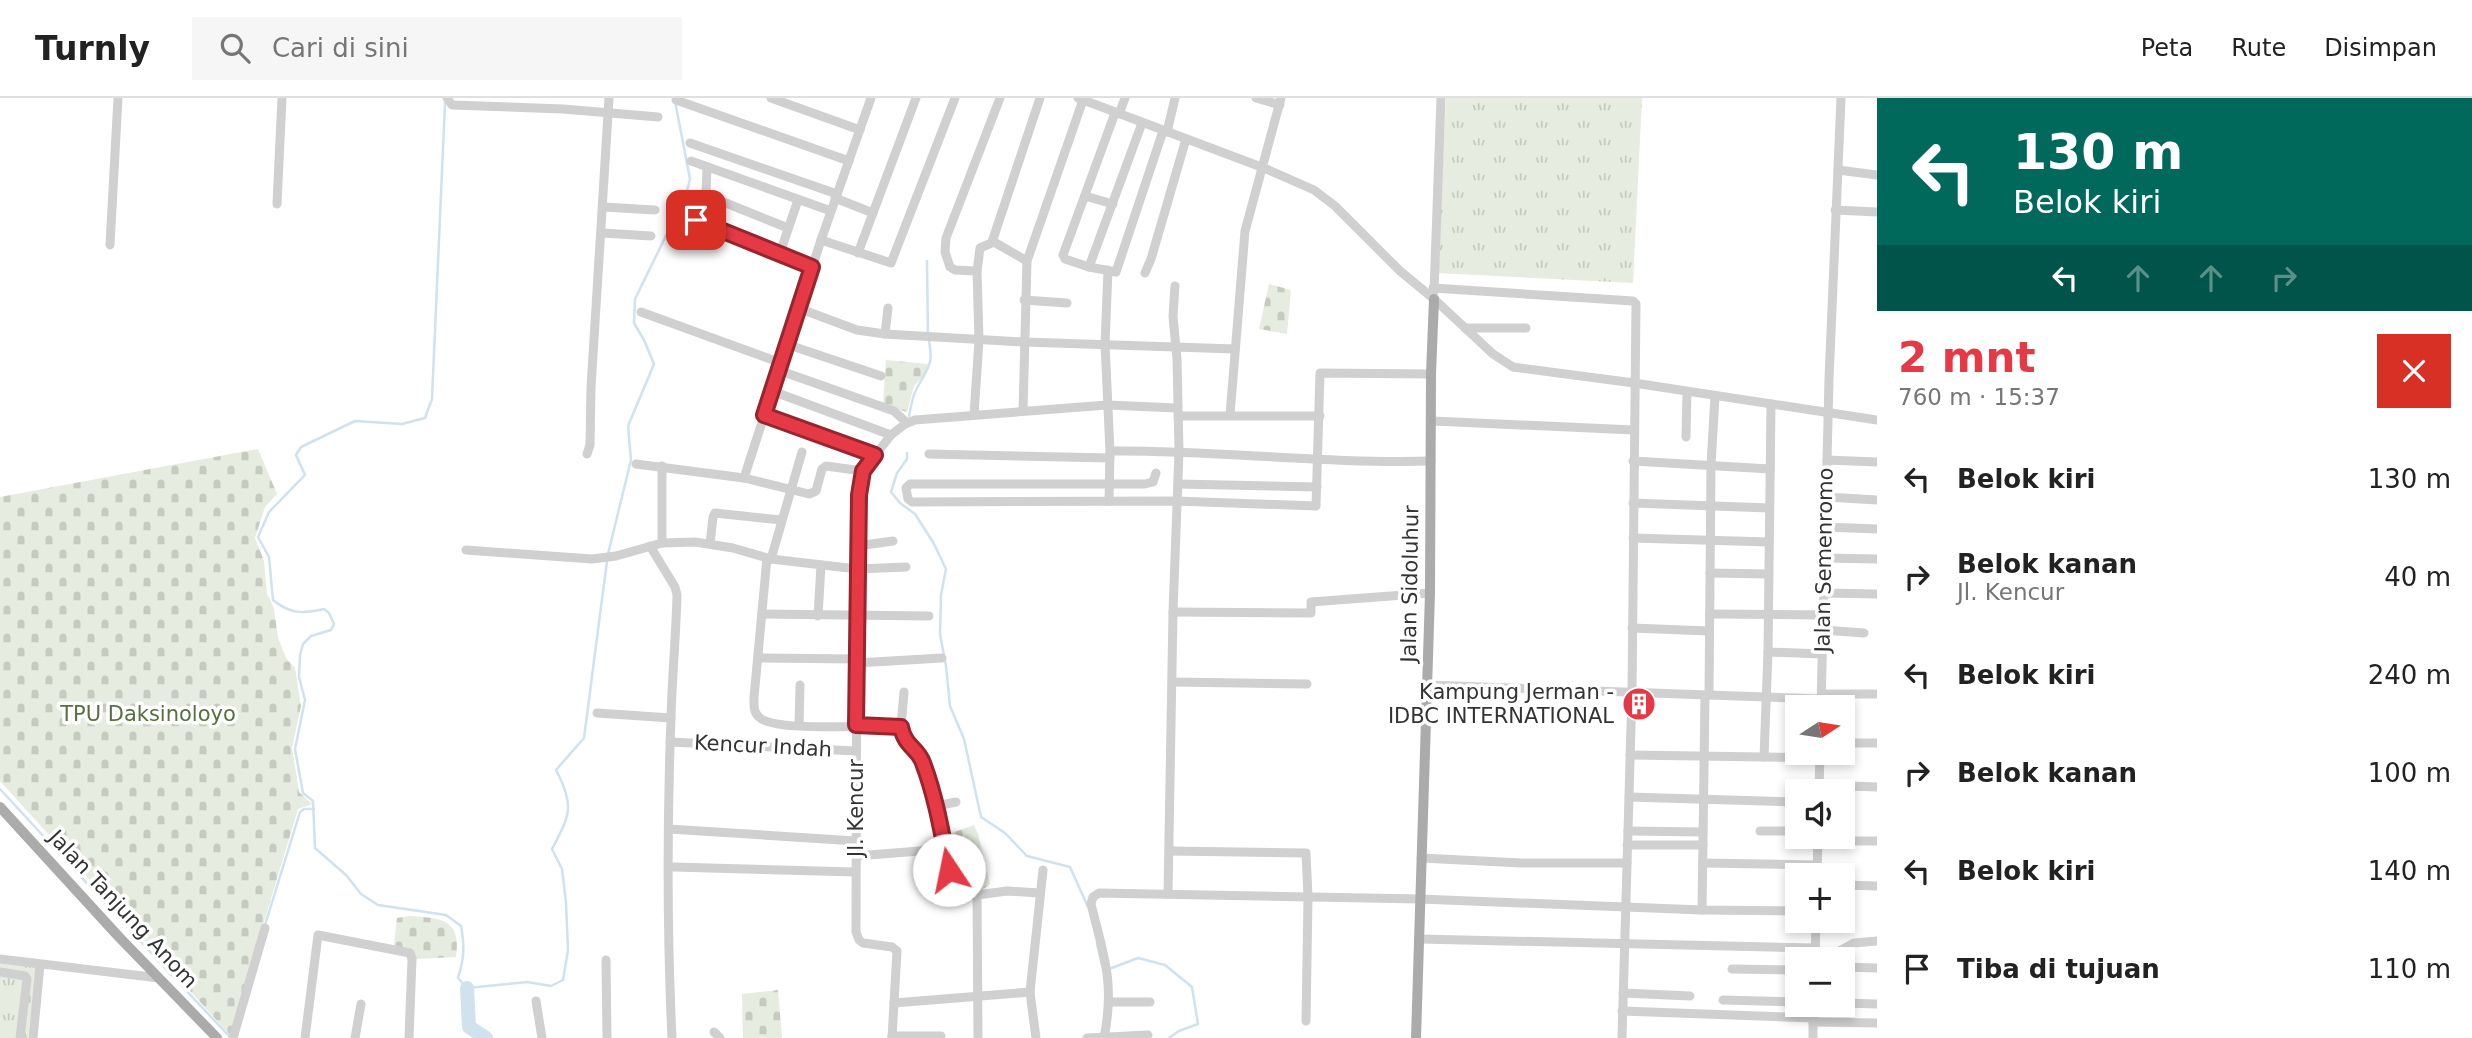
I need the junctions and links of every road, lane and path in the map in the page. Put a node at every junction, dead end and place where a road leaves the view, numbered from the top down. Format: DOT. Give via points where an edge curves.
graph roads {
  1 [pos="118,98"];
  2 [pos="282,98"];
  3 [pos="447,98"];
  4 [pos="609,98"];
  5 [pos="771,98"];
  6 [pos="871,98"];
  7 [pos="916,98"];
  8 [pos="955,98"];
  9 [pos="1000,98"];
  10 [pos="1040,98"];
  11 [pos="1080,98"];
  12 [pos="1125,98"];
  13 [pos="1175,98"];
  14 [pos="1256,98"];
  15 [pos="1441,98"];
  16 [pos="1841,98"];
  17 [pos="676,100"];
  18 [pos="1281,101"];
  19 [pos="608,113"];
  20 [pos="1117,113"];
  21 [pos="658,117"];
  22 [pos="1142,123"];
  23 [pos="860,130"];
  24 [pos="1165,131"];
  25 [pos="1186,139"];
  26 [pos="690,143"];
  27 [pos="691,161"];
  28 [pos="849,161"];
  29 [pos="707,167"];
  30 [pos="1264,168"];
  31 [pos="1838,170"];
  32 [pos="1877,175"];
  33 [pos="706,195"];
  34 [pos="836,196"];
  35 [pos="1085,196"];
  36 [pos="798,200"];
  37 [pos="277,204"];
  38 [pos="1113,204"];
  39 [pos="604,207"];
  40 [pos="1835,209"];
  41 [pos="655,210"];
  42 [pos="831,211"];
  43 [pos="1877,212"];
  44 [pos="873,213"];
  45 [pos="788,228"];
  46 [pos="602,233"];
  47 [pos="651,236"];
  48 [pos="821,240"];
  49 [pos="992,242"];
  50 [pos="110,245"];
  51 [pos="780,253"];
  52 [pos="858,253"];
  53 [pos="1027,261"];
  54 [pos="812,267"];
  55 [pos="1089,267"];
  56 [pos="978,271"];
  57 [pos="1108,271"];
  58 [pos="1145,272"];
  59 [pos="1175,286"];
  60 [pos="1434,293"];
  61 [pos="1024,300"];
  62 [pos="1067,303"];
  63 [pos="799,308"];
  64 [pos="888,308"];
  65 [pos="641,312"];
  66 [pos="1465,328"];
  67 [pos="1526,328"];
  68 [pos="885,334"];
  69 [pos="979,340"];
  70 [pos="1024,342"];
  71 [pos="786,344"];
  72 [pos="1105,344"];
  73 [pos="1176,346"];
  74 [pos="1235,349"];
  75 [pos="779,366"];
  76 [pos="1432,374"];
  77 [pos="881,376"];
  78 [pos="1634,383"];
  79 [pos="772,391"];
  80 [pos="1687,392"];
  81 [pos="1715,396"];
  82 [pos="1770,404"];
  83 [pos="1107,405"];
  84 [pos="1023,411"];
  85 [pos="1177,412"];
  86 [pos="1829,413"];
  87 [pos="764,415"];
  88 [pos="974,415"];
  89 [pos="1230,415"];
  90 [pos="1320,416"];
  91 [pos="1877,420"];
  92 [pos="1433,421"];
  93 [pos="907,423"];
  94 [pos="1634,430"];
  95 [pos="891,435"];
  96 [pos="1686,437"];
  97 [pos="1179,451"];
  98 [pos="802,452"];
  99 [pos="587,454"];
  100 [pos="929,454"];
  101 [pos="1110,454"];
  102 [pos="875,455"];
  103 [pos="1317,458"];
  104 [pos="1827,460"];
  105 [pos="1431,461"];
  106 [pos="1633,461"];
  107 [pos="1877,462"];
  108 [pos="636,464"];
  109 [pos="1711,465"];
  110 [pos="662,466"];
  111 [pos="1770,469"];
  112 [pos="863,471"];
  113 [pos="1156,473"];
  114 [pos="744,478"];
  115 [pos="1109,483"];
  116 [pos="1178,484"];
  117 [pos="1317,487"];
  118 [pos="790,488"];
  119 [pos="1826,498"];
  120 [pos="1877,500"];
  121 [pos="1109,501"];
  122 [pos="1176,501"];
  123 [pos="1633,503"];
  124 [pos="1710,506"];
  125 [pos="1769,508"];
  126 [pos="781,520"];
  127 [pos="1825,527"];
  128 [pos="1877,529"];
  129 [pos="1633,538"];
  130 [pos="892,541"];
  131 [pos="1710,541"];
  132 [pos="1769,542"];
  133 [pos="662,543"];
  134 [pos="710,544"];
  135 [pos="650,546"];
  136 [pos="858,546"];
  137 [pos="466,550"];
  138 [pos="1824,558"];
  139 [pos="769,559"];
  140 [pos="1877,559"];
  141 [pos="821,565"];
  142 [pos="906,567"];
  143 [pos="858,569"];
  144 [pos="1710,573"];
  145 [pos="1769,574"];
  146 [pos="1430,593"];
  147 [pos="1824,593"];
  148 [pos="1877,594"];
  149 [pos="1173,612"];
  150 [pos="762,614"];
  151 [pos="1710,614"];
  152 [pos="1768,614"];
  153 [pos="1823,615"];
  154 [pos="818,616"];
  155 [pos="929,616"];
  156 [pos="857,617"];
  157 [pos="1632,628"];
  158 [pos="1823,629"];
  159 [pos="1709,631"];
  160 [pos="1864,633"];
  161 [pos="1768,652"];
  162 [pos="1822,654"];
  163 [pos="759,658"];
  164 [pos="942,658"];
  165 [pos="856,661"];
  166 [pos="1173,682"];
  167 [pos="1307,684"];
  168 [pos="800,685"];
  169 [pos="1427,685"];
  170 [pos="904,692"];
  171 [pos="1632,692"];
  172 [pos="1877,694"];
  173 [pos="1822,695"];
  174 [pos="1707,696"];
  175 [pos="1855,696"];
  176 [pos="1766,698"];
  177 [pos="1785,699"];
  178 [pos="597,713"];
  179 [pos="671,718"];
  180 [pos="799,725"];
  181 [pos="856,725"];
  182 [pos="901,727"];
  183 [pos="670,742"];
  184 [pos="1855,743"];
  185 [pos="1877,743"];
  186 [pos="856,751"];
  187 [pos="1630,755"];
  188 [pos="1704,755"];
  189 [pos="1785,756"];
  190 [pos="1764,757"];
  191 [pos="1855,787"];
  192 [pos="1877,787"];
  193 [pos="1629,797"];
  194 [pos="1704,799"];
  195 [pos="956,802"];
  196 [pos="1785,802"];
  197 [pos="936,806"];
  198 [pos="0,807"];
  199 [pos="668,829"];
  200 [pos="1628,831"];
  201 [pos="1759,831"];
  202 [pos="1785,831"];
  203 [pos="1703,832"];
  204 [pos="1855,840"];
  205 [pos="856,841"];
  206 [pos="1877,841"];
  207 [pos="1627,845"];
  208 [pos="1703,845"];
  209 [pos="945,849"];
  210 [pos="1170,851"];
  211 [pos="856,856"];
  212 [pos="1421,858"];
  213 [pos="1627,863"];
  214 [pos="1703,863"];
  215 [pos="673,867"];
  216 [pos="1785,868"];
  217 [pos="1043,870"];
  218 [pos="856,872"];
  219 [pos="1855,885"];
  220 [pos="1877,886"];
  221 [pos="1040,893"];
  222 [pos="954,894"];
  223 [pos="1168,894"];
  224 [pos="977,895"];
  225 [pos="1308,897"];
  226 [pos="933,898"];
  227 [pos="1420,899"];
  228 [pos="1626,906"];
  229 [pos="1702,910"];
  230 [pos="1785,911"];
  231 [pos="265,928"];
  232 [pos="1419,939"];
  233 [pos="1877,941"];
  234 [pos="1624,945"];
  235 [pos="1847,947"];
  236 [pos="1785,948"];
  237 [pos="0,959"];
  238 [pos="606,960"];
  239 [pos="40,965"];
  240 [pos="1855,968"];
  241 [pos="1877,968"];
  242 [pos="1732,969"];
  243 [pos="1785,970"];
  244 [pos="0,972"];
  245 [pos="159,978"];
  246 [pos="1030,992"];
  247 [pos="1623,993"];
  248 [pos="1690,996"];
  249 [pos="976,997"];
  250 [pos="1723,1000"];
  251 [pos="537,1001"];
  252 [pos="1110,1002"];
  253 [pos="1150,1002"];
  254 [pos="1785,1002"];
  255 [pos="894,1003"];
  256 [pos="1855,1003"];
  257 [pos="361,1004"];
  258 [pos="1877,1004"];
  259 [pos="1622,1012"];
  260 [pos="1813,1017"];
  261 [pos="1813,1020"];
  262 [pos="1306,1021"];
  263 [pos="1877,1023"];
  264 [pos="941,1035"];
  265 [pos="1148,1035"];
  266 [pos="892,1037"];
  267 [pos="1105,1037"];
  268 [pos="20,1038"];
  269 [pos="33,1038"];
  270 [pos="217,1038"];
  271 [pos="233,1038"];
  272 [pos="305,1038"];
  273 [pos="355,1038"];
  274 [pos="409,1038"];
  275 [pos="542,1038"];
  276 [pos="607,1038"];
  277 [pos="672,1038"];
  278 [pos="978,1038"];
  279 [pos="1036,1038"];
  280 [pos="1087,1038"];
  281 [pos="1416,1038"];
  282 [pos="1622,1038"];
  283 [pos="1813,1038"];
  1 -- 50 [label="street"];
  2 -- 37 [label="street"];
  3 -- 19 [label="street" via="450,104"];
  4 -- 19 [label="street"];
  5 -- 23 [label="street"];
  6 -- 23 [label="street"];
  7 -- 44 [label="street"];
  8 -- 52 [label="street" via="892,262"];
  9 -- 56 [label="street" via="946,238 950,267"];
  10 -- 49 [label="street"];
  11 -- 20 [label="street"];
  11 -- 53 [label="street"];
  12 -- 20 [label="street"];
  13 -- 24 [label="street"];
  14 -- 18 [label="street"];
  15 -- 60 [label="street"];
  16 -- 31 [label="street, Jalan Semenromo"];
  17 -- 28 [label="street"];
  18 -- 30 [label="street"];
  19 -- 21 [label="street"];
  19 -- 39 [label="street"];
  20 -- 22 [label="street"];
  20 -- 35 [label="street"];
  22 -- 24 [label="street"];
  22 -- 38 [label="street"];
  23 -- 28 [label="street"];
  24 -- 25 [label="street"];
  24 -- 57 [label="street" via="1116,272"];
  25 -- 30 [label="street"];
  25 -- 58 [label="street"];
  26 -- 34 [label="street"];
  27 -- 29 [label="street"];
  28 -- 34 [label="street"];
  29 -- 33 [label="street"];
  29 -- 36 [label="street"];
  30 -- 60 [label="street" via="1309,188 1335,206 1376,248"];
  30 -- 74 [label="street" via="1245,230"];
  31 -- 32 [label="street"];
  31 -- 40 [label="street, Jalan Semenromo"];
  33 -- 45 [label="street"];
  33 -- 51 [label="street" via="696,221"];
  34 -- 42 [label="street"];
  34 -- 44 [label="street"];
  35 -- 38 [label="street"];
  35 -- 55 [label="street" via="1063,255"];
  36 -- 42 [label="street"];
  36 -- 45 [label="street"];
  38 -- 55 [label="street"];
  39 -- 41 [label="street"];
  39 -- 46 [label="street"];
  40 -- 43 [label="street"];
  40 -- 86 [label="street, Jalan Semenromo"];
  42 -- 48 [label="street"];
  44 -- 52 [label="street"];
  45 -- 51 [label="street"];
  46 -- 47 [label="street"];
  46 -- 99 [label="street"];
  48 -- 52 [label="street"];
  48 -- 54 [label="street"];
  49 -- 53 [label="street"];
  49 -- 56 [label="street" via="980,248"];
  51 -- 54 [label="street"];
  53 -- 61 [label="street"];
  54 -- 63 [label="street"];
  55 -- 57 [label="street"];
  56 -- 69 [label="street"];
  57 -- 72 [label="street"];
  59 -- 73 [label="street"];
  60 -- 66 [label="street"];
  60 -- 76 [label="main road, Jalan Sidoluhur"];
  60 -- 78 [label="street" via="1635,302"];
  61 -- 62 [label="street"];
  61 -- 70 [label="street"];
  63 -- 68 [label="street" via="857,330"];
  63 -- 71 [label="street"];
  64 -- 68 [label="street"];
  65 -- 75 [label="street"];
  66 -- 67 [label="street"];
  66 -- 78 [label="street" via="1513,367"];
  68 -- 69 [label="street"];
  69 -- 70 [label="street"];
  69 -- 88 [label="street"];
  70 -- 72 [label="street"];
  70 -- 84 [label="street"];
  71 -- 75 [label="street"];
  71 -- 77 [label="street"];
  72 -- 73 [label="street"];
  72 -- 83 [label="street"];
  73 -- 74 [label="street"];
  73 -- 85 [label="street"];
  74 -- 89 [label="street"];
  75 -- 79 [label="street"];
  75 -- 93 [label="street" via="894,411"];
  76 -- 90 [label="street" via="1322,372"];
  76 -- 92 [label="main road, Jalan Sidoluhur"];
  78 -- 80 [label="street"];
  78 -- 94 [label="street"];
  79 -- 87 [label="street"];
  79 -- 95 [label="street"];
  80 -- 81 [label="street"];
  80 -- 96 [label="street"];
  81 -- 82 [label="street"];
  81 -- 109 [label="street"];
  82 -- 86 [label="street"];
  82 -- 111 [label="street"];
  83 -- 84 [label="street, Jl. Kencur"];
  83 -- 85 [label="street, Jl. Kencur"];
  83 -- 101 [label="street"];
  84 -- 88 [label="street, Jl. Kencur"];
  85 -- 89 [label="street, Jl. Kencur"];
  85 -- 97 [label="street"];
  86 -- 91 [label="street"];
  86 -- 104 [label="street, Jalan Semenromo"];
  87 -- 102 [label="street"];
  87 -- 114 [label="street"];
  88 -- 93 [label="street, Jl. Kencur"];
  89 -- 90 [label="street, Jl. Kencur"];
  90 -- 103 [label="street"];
  92 -- 94 [label="street"];
  92 -- 105 [label="main road, Jalan Sidoluhur"];
  93 -- 95 [label="street, Jl. Kencur"];
  94 -- 106 [label="street"];
  95 -- 102 [label="street, Jl. Kencur"];
  97 -- 101 [label="street"];
  97 -- 103 [label="street"];
  97 -- 116 [label="street"];
  98 -- 118 [label="street"];
  100 -- 101 [label="street"];
  101 -- 115 [label="street"];
  102 -- 112 [label="street, Jl. Kencur"];
  103 -- 105 [label="street"];
  103 -- 117 [label="street"];
  104 -- 107 [label="street"];
  104 -- 119 [label="street, Jalan Semenromo"];
  105 -- 146 [label="main road, Jalan Sidoluhur"];
  106 -- 109 [label="street"];
  106 -- 123 [label="street"];
  108 -- 110 [label="street"];
  109 -- 111 [label="street"];
  109 -- 124 [label="street"];
  110 -- 114 [label="street"];
  110 -- 133 [label="street"];
  111 -- 125 [label="street"];
  112 -- 118 [label="street" via="826,466 814,493"];
  112 -- 136 [label="street, Jl. Kencur"];
  113 -- 115 [label="street" via="1150,483"];
  114 -- 118 [label="street"];
  115 -- 121 [label="street"];
  115 -- 121 [label="street" via="910,484 906,488 912,502"];
  116 -- 117 [label="street"];
  116 -- 122 [label="street"];
  117 -- 122 [label="street" via="1316,506"];
  118 -- 126 [label="street"];
  119 -- 120 [label="street"];
  119 -- 127 [label="street, Jalan Semenromo"];
  121 -- 122 [label="street"];
  122 -- 149 [label="street"];
  123 -- 124 [label="street"];
  123 -- 129 [label="street"];
  124 -- 125 [label="street"];
  124 -- 131 [label="street"];
  125 -- 132 [label="street"];
  126 -- 134 [label="street" via="715,513"];
  126 -- 139 [label="street"];
  127 -- 128 [label="street"];
  127 -- 138 [label="street, Jalan Semenromo"];
  129 -- 131 [label="street"];
  129 -- 157 [label="street"];
  130 -- 136 [label="street"];
  131 -- 132 [label="street"];
  131 -- 144 [label="street"];
  132 -- 145 [label="street"];
  133 -- 134 [label="street"];
  133 -- 135 [label="street"];
  134 -- 139 [label="street"];
  135 -- 137 [label="street" via="583,559"];
  135 -- 179 [label="street" via="677,595"];
  136 -- 143 [label="street, Jl. Kencur"];
  138 -- 140 [label="street"];
  138 -- 147 [label="street, Jalan Semenromo"];
  139 -- 141 [label="street"];
  139 -- 150 [label="street"];
  141 -- 143 [label="street"];
  141 -- 154 [label="street"];
  142 -- 143 [label="street"];
  143 -- 156 [label="street, Jl. Kencur"];
  144 -- 145 [label="street"];
  144 -- 151 [label="street"];
  145 -- 152 [label="street"];
  146 -- 149 [label="street" via="1311,603 1311,613"];
  146 -- 169 [label="main road, Jalan Sidoluhur"];
  147 -- 148 [label="street"];
  147 -- 153 [label="street, Jalan Semenromo"];
  149 -- 166 [label="street"];
  150 -- 154 [label="street"];
  150 -- 163 [label="street"];
  151 -- 152 [label="street"];
  151 -- 159 [label="street"];
  152 -- 153 [label="street"];
  152 -- 161 [label="street"];
  153 -- 158 [label="street, Jalan Semenromo"];
  154 -- 156 [label="street"];
  155 -- 156 [label="street"];
  156 -- 165 [label="street, Jl. Kencur"];
  157 -- 159 [label="street"];
  157 -- 171 [label="street"];
  158 -- 160 [label="street"];
  158 -- 162 [label="street, Jalan Semenromo"];
  159 -- 174 [label="street"];
  161 -- 162 [label="street"];
  161 -- 176 [label="street"];
  162 -- 173 [label="street, Jalan Semenromo"];
  163 -- 165 [label="street"];
  163 -- 180 [label="street" via="755,714 765,722"];
  164 -- 165 [label="street"];
  165 -- 181 [label="street, Jl. Kencur"];
  166 -- 167 [label="street"];
  166 -- 210 [label="street"];
  168 -- 180 [label="street"];
  169 -- 171 [label="street"];
  169 -- 212 [label="main road, Jalan Sidoluhur"];
  170 -- 182 [label="street"];
  171 -- 174 [label="street"];
  171 -- 187 [label="street"];
  172 -- 175 [label="street"];
  174 -- 176 [label="street"];
  174 -- 188 [label="street"];
  176 -- 177 [label="street"];
  176 -- 190 [label="street"];
  178 -- 179 [label="street"];
  179 -- 183 [label="street"];
  180 -- 181 [label="street"];
  181 -- 182 [label="street"];
  181 -- 186 [label="street, Jl. Kencur"];
  182 -- 197 [label="street" via="908,745 922,758"];
  183 -- 186 [label="street, Kencur Indah"];
  183 -- 199 [label="street"];
  184 -- 185 [label="street"];
  186 -- 205 [label="street, Jl. Kencur"];
  187 -- 188 [label="street"];
  187 -- 193 [label="street"];
  188 -- 190 [label="street"];
  188 -- 194 [label="street"];
  189 -- 190 [label="street"];
  191 -- 192 [label="street"];
  193 -- 194 [label="street"];
  193 -- 200 [label="street"];
  194 -- 196 [label="street"];
  194 -- 203 [label="street"];
  195 -- 197 [label="street"];
  197 -- 209 [label="street"];
  198 -- 245 [label="main road, Jalan Tanjung Anom"];
  199 -- 205 [label="street"];
  199 -- 277 [label="street"];
  200 -- 203 [label="street"];
  200 -- 207 [label="street"];
  201 -- 202 [label="street"];
  203 -- 208 [label="street"];
  204 -- 206 [label="street"];
  205 -- 211 [label="street, Jl. Kencur"];
  207 -- 208 [label="street"];
  207 -- 213 [label="street"];
  208 -- 214 [label="street"];
  209 -- 211 [label="street"];
  209 -- 222 [label="street"];
  210 -- 223 [label="street"];
  210 -- 225 [label="street" via="1306,853"];
  211 -- 218 [label="street, Jl. Kencur"];
  212 -- 213 [label="street"];
  212 -- 227 [label="main road, Jalan Sidoluhur"];
  213 -- 228 [label="street"];
  214 -- 216 [label="street"];
  214 -- 229 [label="street"];
  215 -- 218 [label="street"];
  217 -- 221 [label="street"];
  218 -- 255 [label="street, Jl. Kencur" via="858,938 897,951"];
  219 -- 220 [label="street"];
  221 -- 224 [label="street"];
  221 -- 246 [label="street"];
  222 -- 224 [label="street"];
  222 -- 226 [label="street"];
  223 -- 225 [label="street"];
  223 -- 252 [label="street" via="1094,896 1091,904"];
  224 -- 249 [label="street"];
  225 -- 227 [label="street"];
  225 -- 262 [label="street"];
  227 -- 228 [label="street"];
  227 -- 232 [label="main road, Jalan Sidoluhur"];
  228 -- 229 [label="street"];
  228 -- 234 [label="street"];
  229 -- 230 [label="street"];
  231 -- 271 [label="street"];
  232 -- 234 [label="street"];
  232 -- 281 [label="main road, Jalan Sidoluhur"];
  233 -- 235 [label="street"];
  234 -- 236 [label="street"];
  234 -- 247 [label="street"];
  237 -- 239 [label="street"];
  238 -- 276 [label="street"];
  239 -- 245 [label="street"];
  239 -- 269 [label="street"];
  240 -- 241 [label="street"];
  242 -- 243 [label="street"];
  244 -- 268 [label="street" via="27,979"];
  245 -- 270 [label="main road, Jalan Tanjung Anom"];
  246 -- 249 [label="street"];
  246 -- 279 [label="street"];
  247 -- 248 [label="street"];
  247 -- 259 [label="street"];
  249 -- 255 [label="street"];
  249 -- 278 [label="street"];
  250 -- 254 [label="street"];
  251 -- 275 [label="street"];
  252 -- 253 [label="street"];
  252 -- 267 [label="street"];
  255 -- 266 [label="street, Jl. Kencur"];
  256 -- 258 [label="street"];
  257 -- 273 [label="street"];
  259 -- 261 [label="street"];
  259 -- 282 [label="street"];
  260 -- 261 [label="street"];
  261 -- 263 [label="street"];
  261 -- 283 [label="street"];
  264 -- 266 [label="street"];
  265 -- 267 [label="street"];
  267 -- 280 [label="street"];
  272 -- 274 [label="street" via="318,936 410,953"];
}
